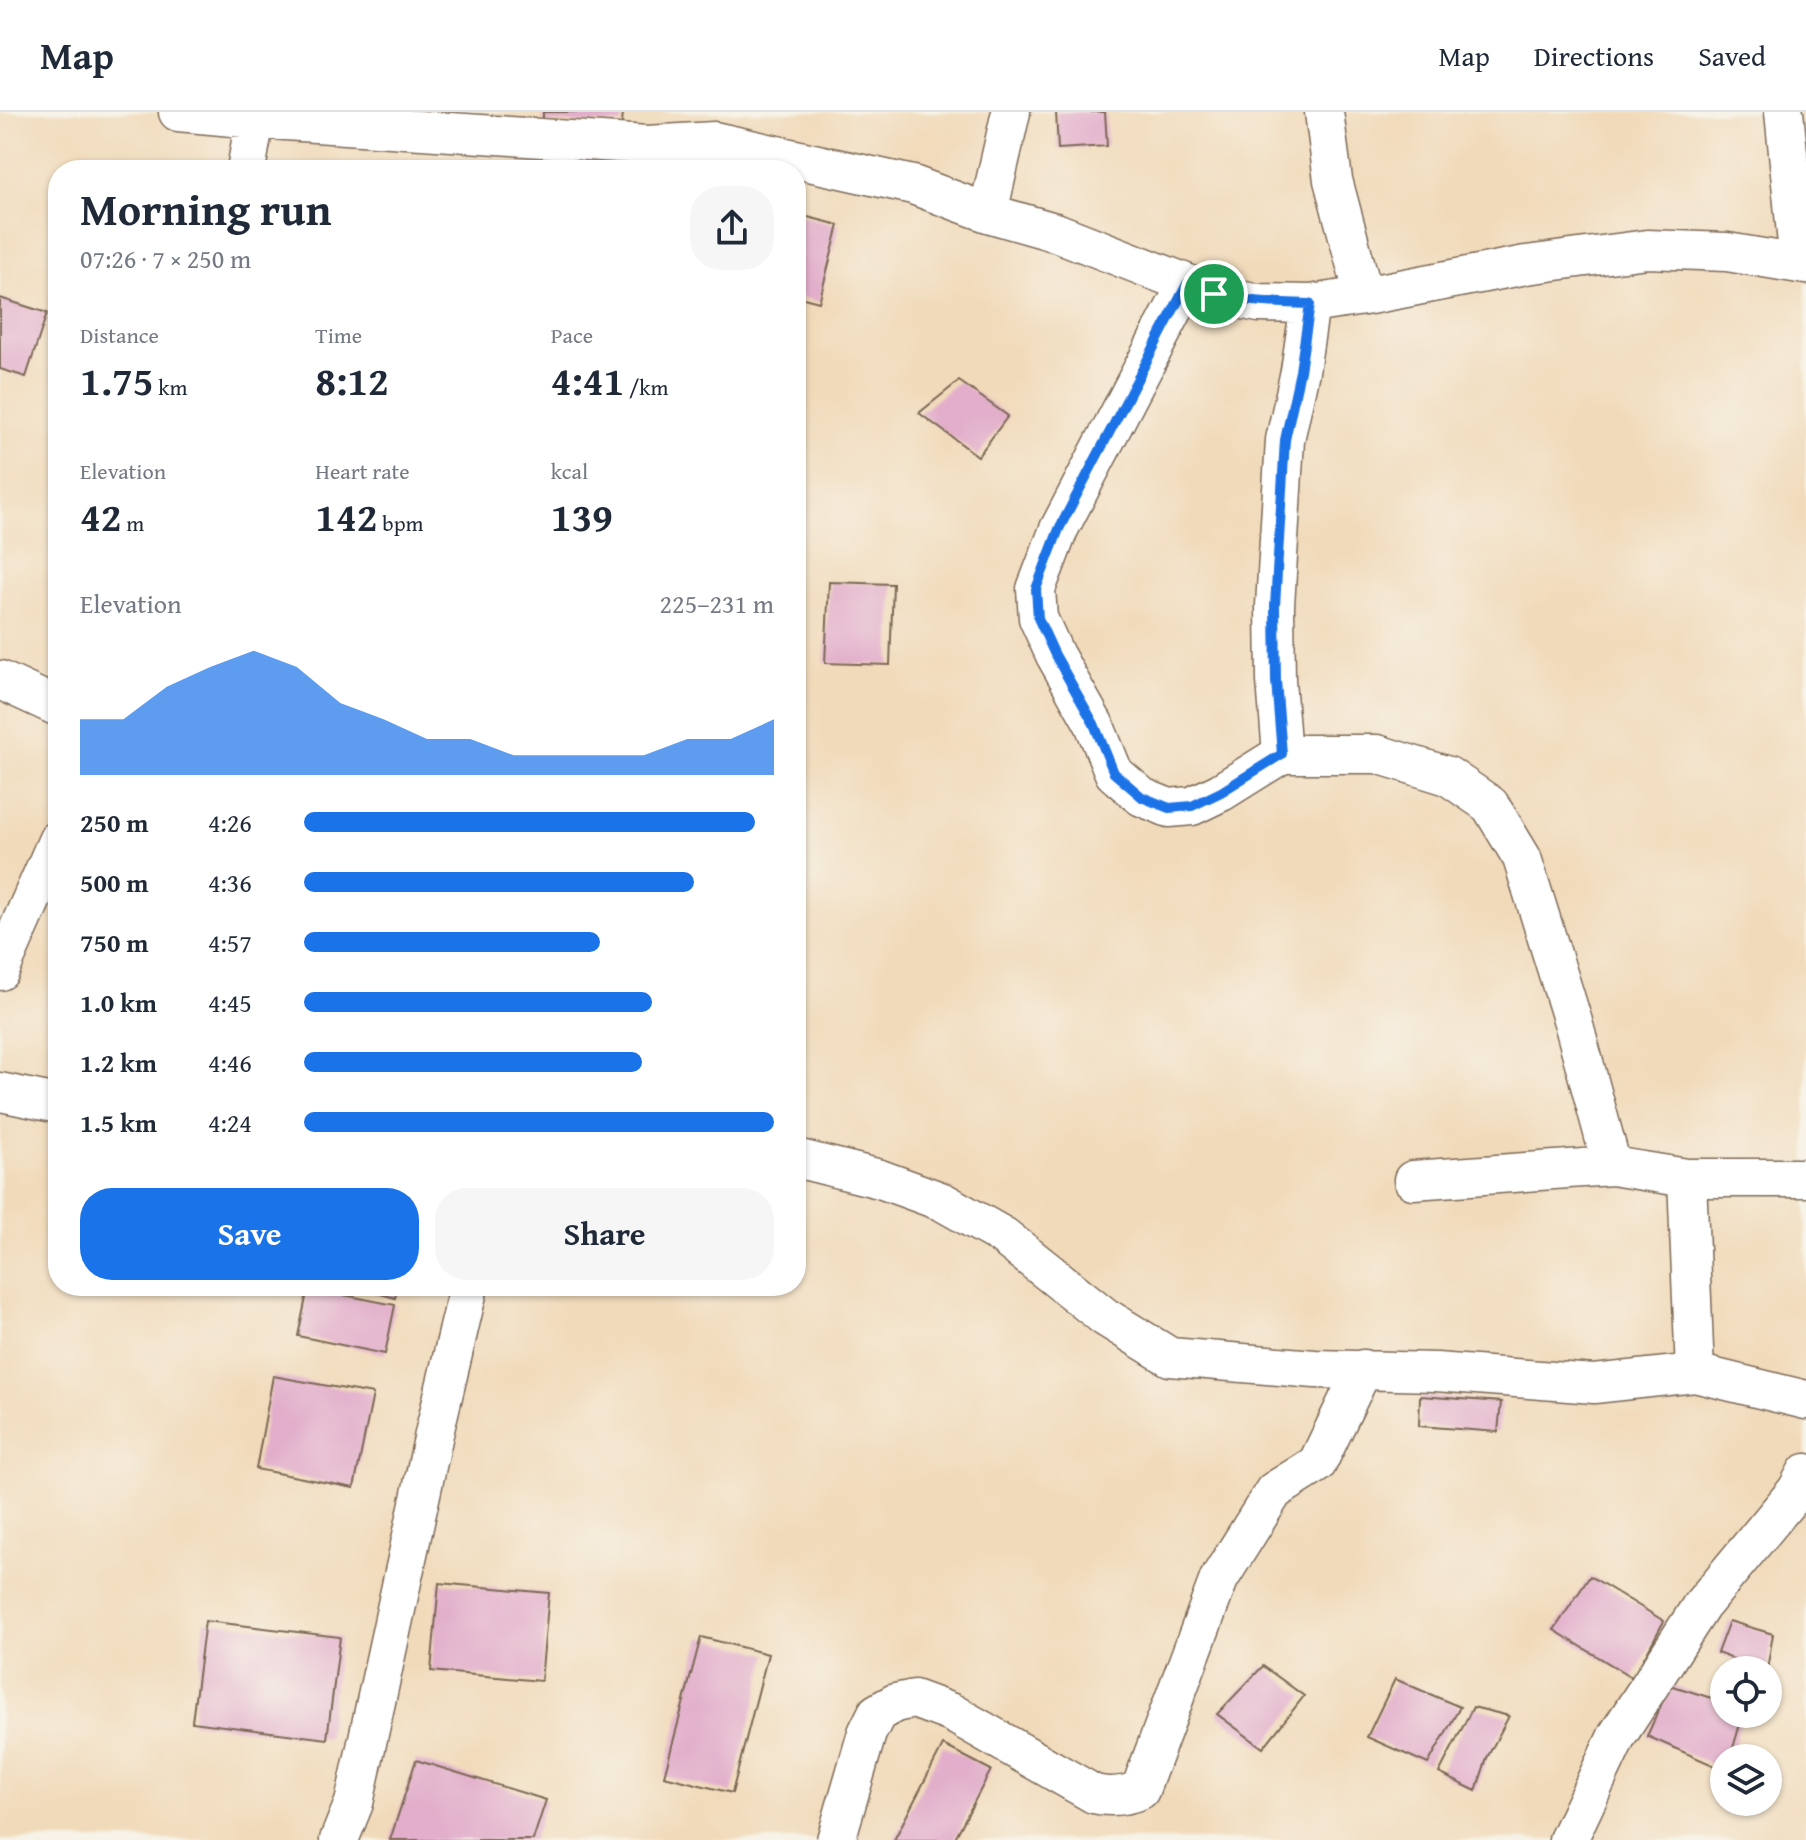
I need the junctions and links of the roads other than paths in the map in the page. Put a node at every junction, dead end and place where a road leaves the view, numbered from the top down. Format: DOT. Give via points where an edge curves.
graph roads {
  1 [pos="178,112"];
  2 [pos="1011,112"];
  3 [pos="1324,112"];
  4 [pos="1784,112"];
  5 [pos="255,119"];
  6 [pos="647,142"];
  7 [pos="248,160"];
  8 [pos="800,160"];
  9 [pos="806,161"];
  10 [pos="988,213"];
  11 [pos="1802,264"];
  12 [pos="1187,284"];
  13 [pos="1364,296"];
  14 [pos="1310,304"];
  15 [pos="0,680"];
  16 [pos="48,702"];
  17 [pos="1282,754"];
  18 [pos="48,862"];
  19 [pos="0,971"];
  20 [pos="0,1092"];
  21 [pos="48,1102"];
  22 [pos="806,1160"];
  23 [pos="1612,1166"];
  24 [pos="1687,1178"];
  25 [pos="1806,1178"];
  26 [pos="1413,1180"];
  27 [pos="467,1296"];
  28 [pos="1363,1369"];
  29 [pos="1695,1373"];
  30 [pos="1806,1400"];
  31 [pos="1806,1473"];
  32 [pos="1788,1526"];
  33 [pos="339,1840"];
  34 [pos="836,1840"];
  35 [pos="1568,1840"];
  1 -- 5 [label="street"];
  2 -- 10 [label="street"];
  3 -- 13 [label="street" via="1333,180"];
  4 -- 11 [label="street"];
  5 -- 6 [label="street"];
  5 -- 7 [label="street"];
  6 -- 8 [label="street" via="714,141"];
  9 -- 10 [label="street" via="913,185"];
  10 -- 12 [label="street" via="1058,233"];
  11 -- 13 [label="street" via="1727,252 1647,249 1526,265"];
  12 -- 14 [label="street" via="1259,303"];
  12 -- 17 [label="street" via="1059,529 1036,589 1038,618 1114,773 1142,797 1169,808 1192,806"];
  13 -- 14 [label="street"];
  14 -- 17 [label="street" via="1285,440 1275,606"];
  15 -- 16 [label="street"];
  17 -- 23 [label="street" via="1377,754 1448,776 1490,805 1522,858"];
  18 -- 19 [label="street"];
  20 -- 21 [label="street"];
  22 -- 28 [label="street" via="943,1202 1003,1236 1105,1317 1170,1357"];
  23 -- 24 [label="street"];
  23 -- 26 [label="street"];
  24 -- 25 [label="street"];
  24 -- 29 [label="street"];
  27 -- 33 [label="street" via="354,1803"];
  28 -- 29 [label="street" via="1594,1384"];
  28 -- 34 [label="street" via="1317,1464 1274,1491 1219,1579 1140,1790 1094,1794 952,1713 914,1699 877,1713"];
  29 -- 30 [label="street"];
  31 -- 32 [label="street"];
  32 -- 35 [label="street" via="1701,1606 1617,1736"];
}
